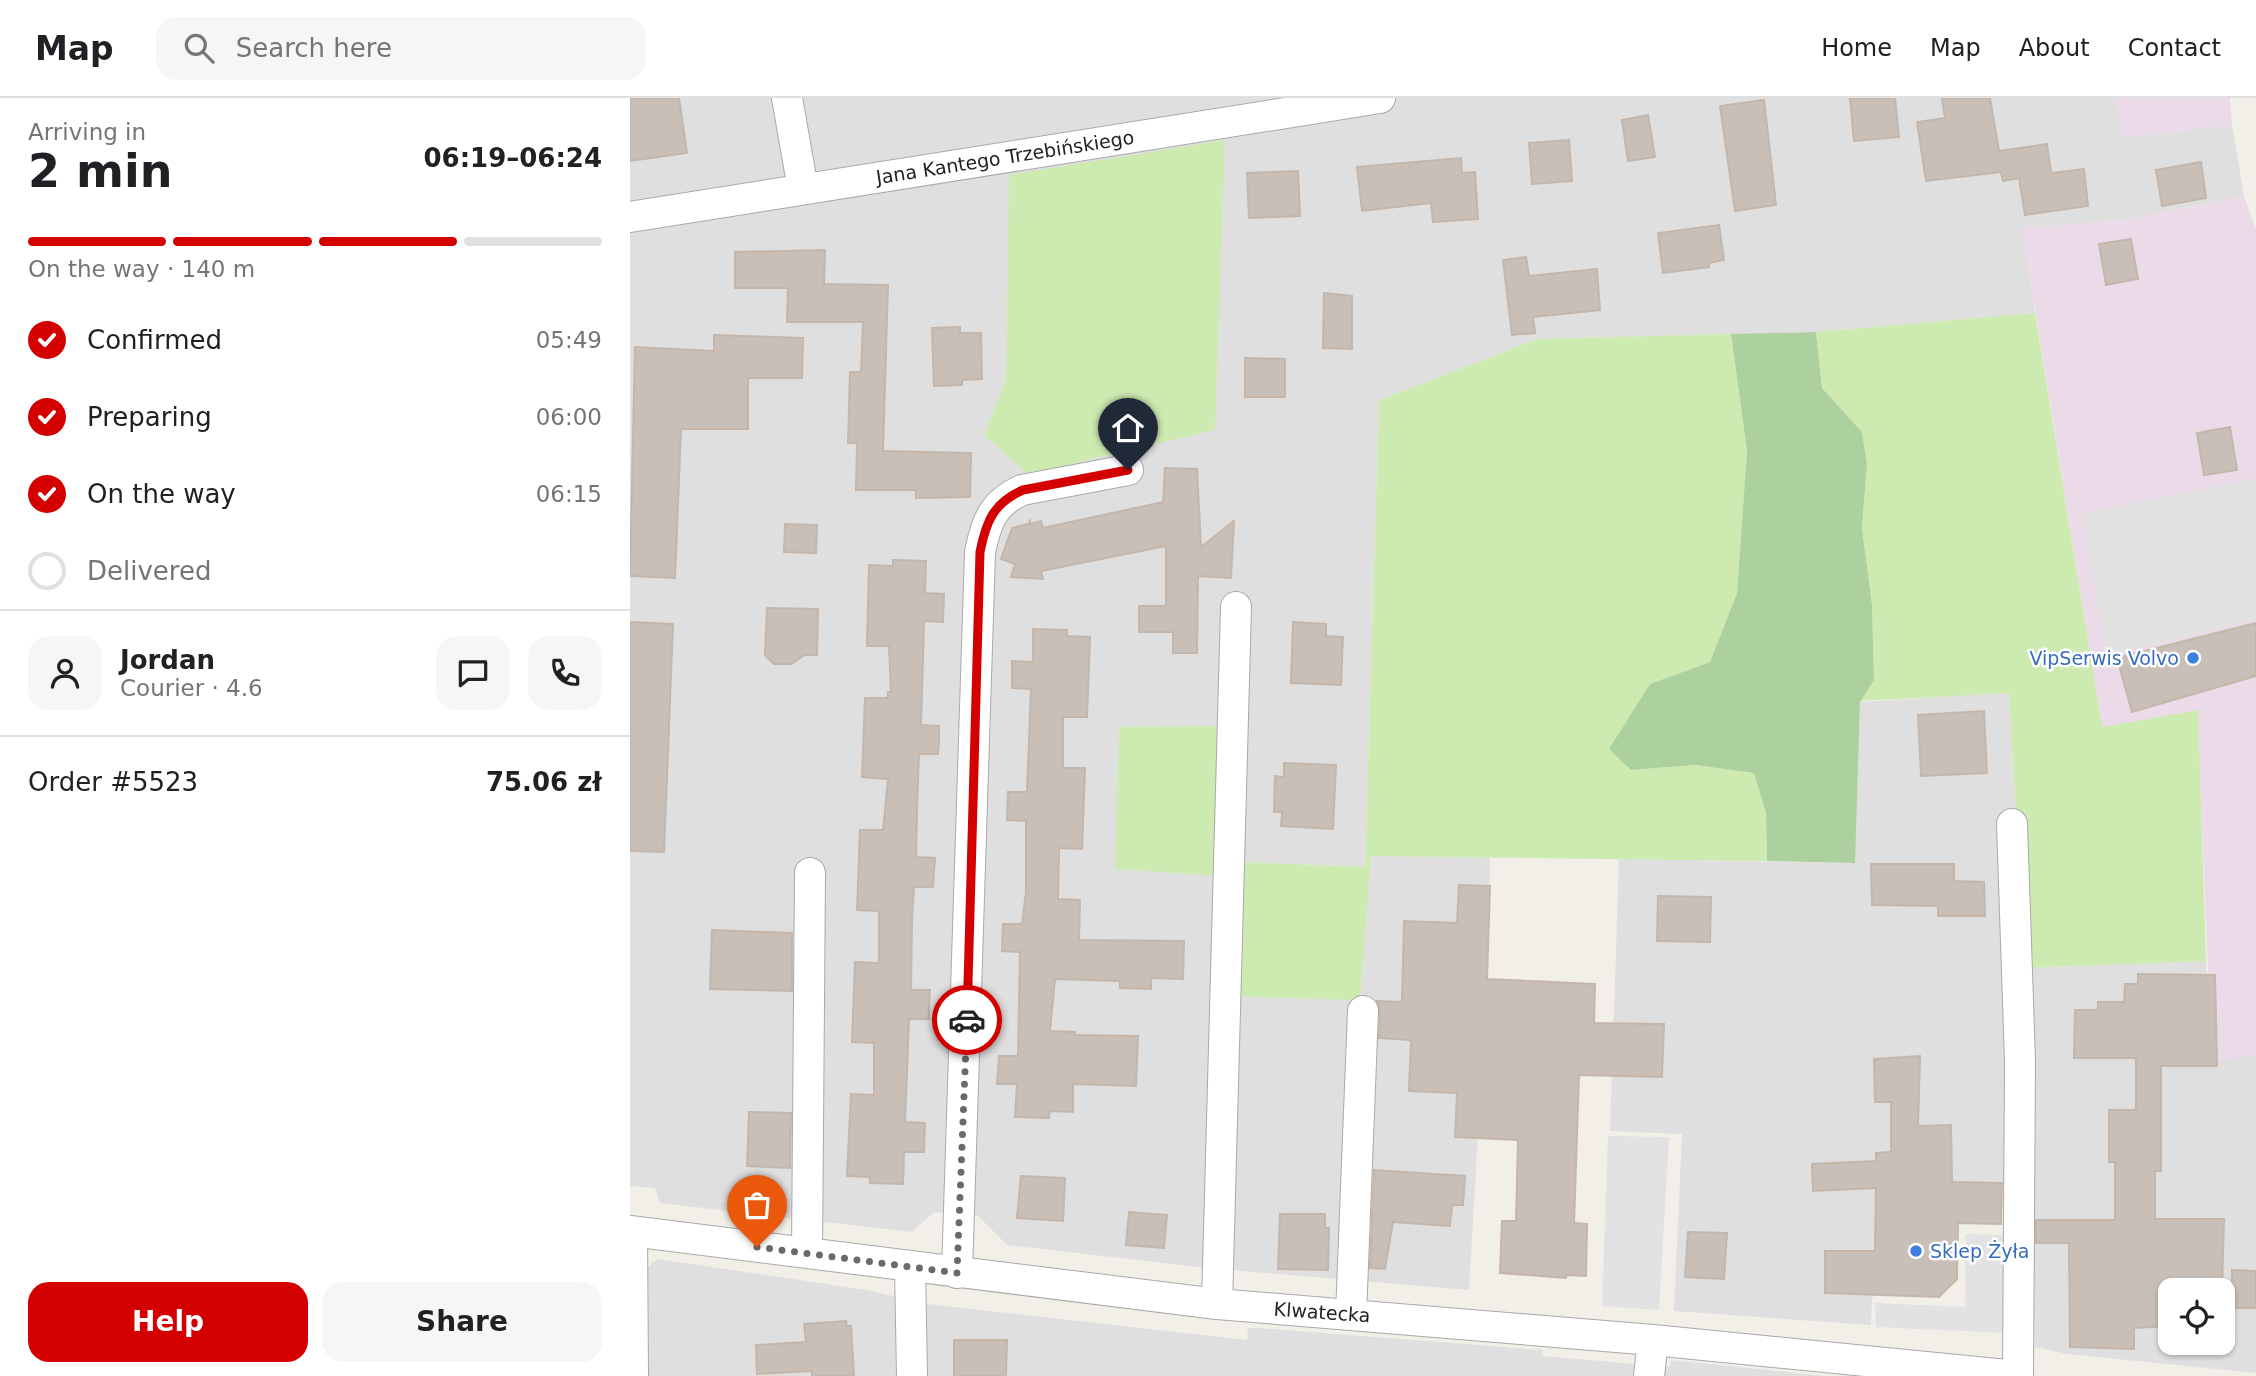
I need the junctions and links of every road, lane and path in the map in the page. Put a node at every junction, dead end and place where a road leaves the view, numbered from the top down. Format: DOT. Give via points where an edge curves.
graph roads {
  1 [pos="788,98"];
  2 [pos="1380,98"];
  3 [pos="1320,102"];
  4 [pos="803,189"];
  5 [pos="630,217"];
  6 [pos="1128,470"];
  7 [pos="1236,607"];
  8 [pos="2012,824"];
  9 [pos="810,873"];
  10 [pos="1363,1011"];
  11 [pos="631,1231"];
  12 [pos="807,1253"];
  13 [pos="910,1268"];
  14 [pos="957,1273"];
  15 [pos="1217,1304"];
  16 [pos="1351,1315"];
  17 [pos="1653,1340"];
  18 [pos="633,1376"];
  19 [pos="912,1376"];
  20 [pos="1649,1376"];
  21 [pos="2017,1376"];
  1 -- 4 [label="street"];
  2 -- 3 [label="street, Jana Kantego Trzebińskiego"];
  3 -- 4 [label="street, Jana Kantego Trzebińskiego"];
  4 -- 5 [label="street, Jana Kantego Trzebińskiego"];
  6 -- 14 [label="street" via="1023,490 993,510 984,529"];
  7 -- 15 [label="street"];
  8 -- 21 [label="street" via="2020,1061"];
  9 -- 12 [label="street"];
  10 -- 16 [label="street"];
  11 -- 12 [label="street, Klwatecka"];
  11 -- 18 [label="street"];
  12 -- 13 [label="street, Klwatecka"];
  13 -- 14 [label="street, Klwatecka"];
  13 -- 19 [label="street"];
  14 -- 15 [label="street, Klwatecka"];
  15 -- 16 [label="street, Klwatecka"];
  16 -- 17 [label="street, Klwatecka"];
  17 -- 20 [label="street"];
  17 -- 21 [label="street, Klwatecka"];
}
